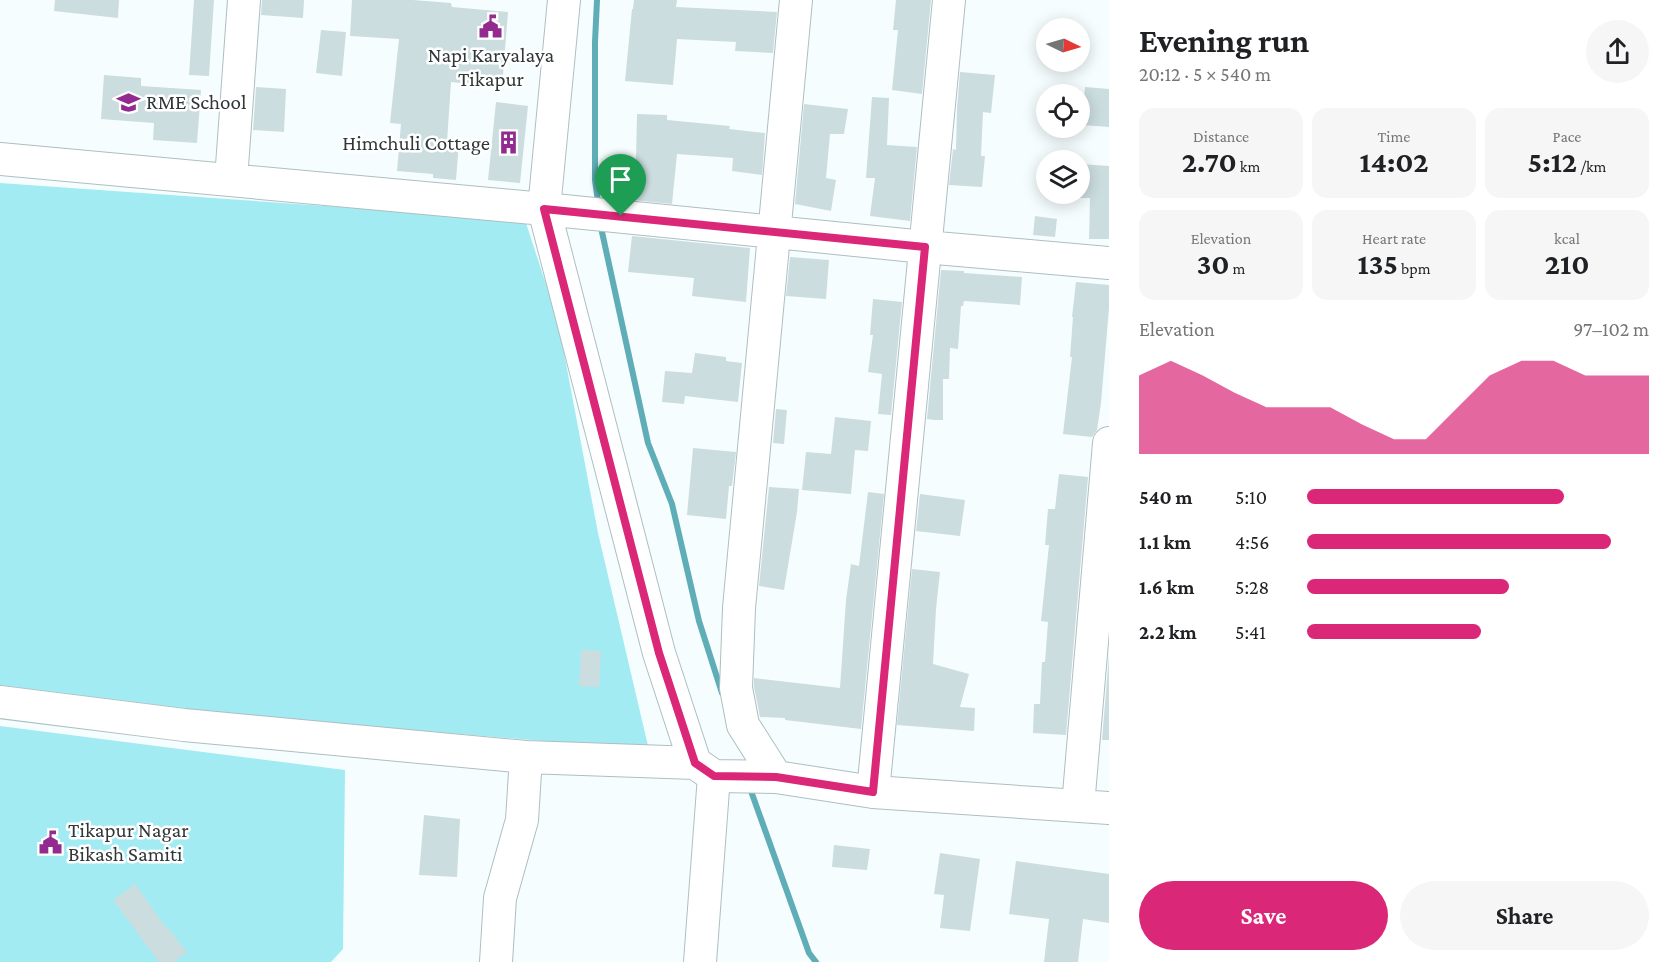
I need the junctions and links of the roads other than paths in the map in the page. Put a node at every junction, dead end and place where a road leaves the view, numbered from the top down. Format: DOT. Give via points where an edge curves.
graph roads {
  1 [pos="244,0"];
  2 [pos="564,0"];
  3 [pos="796,0"];
  4 [pos="949,0"];
  5 [pos="0,159"];
  6 [pos="231,180"];
  7 [pos="544,209"];
  8 [pos="774,231"];
  9 [pos="925,247"];
  10 [pos="1109,263"];
  11 [pos="1109,443"];
  12 [pos="0,702"];
  13 [pos="526,757"];
  14 [pos="705,770"];
  15 [pos="776,777"];
  16 [pos="873,792"];
  17 [pos="1078,806"];
  18 [pos="1109,808"];
  19 [pos="496,962"];
  20 [pos="700,962"];
  1 -- 6 [label="street"];
  2 -- 7 [label="street"];
  3 -- 8 [label="street"];
  4 -- 9 [label="street"];
  5 -- 6 [label="street"];
  6 -- 7 [label="street"];
  7 -- 8 [label="street"];
  7 -- 14 [label="street" via="659,653"];
  8 -- 9 [label="street"];
  8 -- 15 [label="street" via="738,608 736,688 743,725"];
  9 -- 10 [label="street"];
  9 -- 16 [label="street"];
  11 -- 17 [label="street"];
  12 -- 13 [label="street" via="184,725"];
  13 -- 14 [label="street"];
  13 -- 19 [label="street" via="522,819 500,898"];
  14 -- 15 [label="street"];
  14 -- 20 [label="street"];
  15 -- 16 [label="street"];
  16 -- 17 [label="street"];
  17 -- 18 [label="street"];
}
